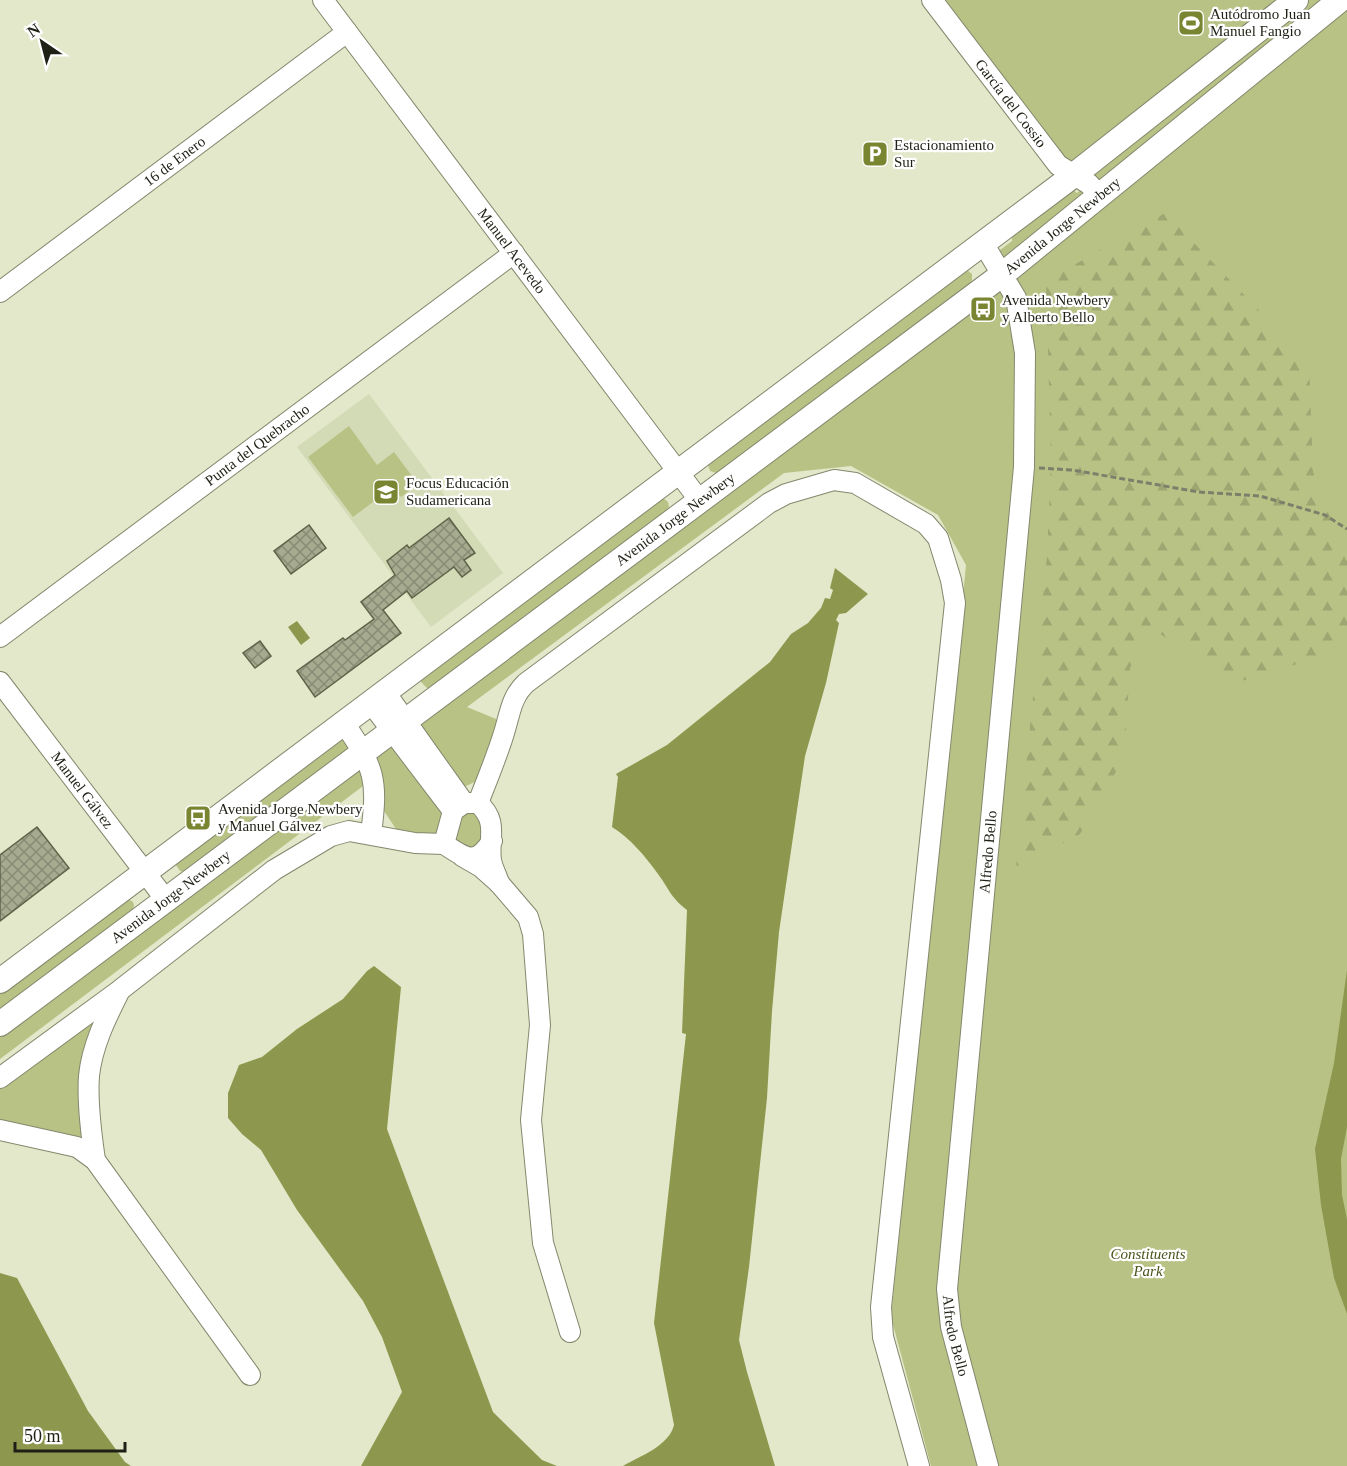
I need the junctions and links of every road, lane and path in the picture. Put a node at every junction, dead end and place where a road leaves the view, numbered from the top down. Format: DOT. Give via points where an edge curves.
graph roads {
  1 [pos="323,0"];
  2 [pos="932,0"];
  3 [pos="1296,0"];
  4 [pos="1340,0"];
  5 [pos="347,32"];
  6 [pos="1074,175"];
  7 [pos="1100,196"];
  8 [pos="983,243"];
  9 [pos="514,253"];
  10 [pos="1003,274"];
  11 [pos="0,292"];
  12 [pos="1024,467"];
  13 [pos="678,472"];
  14 [pos="700,501"];
  15 [pos="1347,529"];
  16 [pos="0,637"];
  17 [pos="0,682"];
  18 [pos="378,698"];
  19 [pos="344,723"];
  20 [pos="399,726"];
  21 [pos="364,752"];
  22 [pos="465,806"];
  23 [pos="371,834"];
  24 [pos="492,841"];
  25 [pos="444,844"];
  26 [pos="462,856"];
  27 [pos="145,873"];
  28 [pos="500,883"];
  29 [pos="166,900"];
  30 [pos="0,981"];
  31 [pos="120,990"];
  32 [pos="0,1024"];
  33 [pos="0,1078"];
  34 [pos="0,1130"];
  35 [pos="95,1160"];
  36 [pos="570,1332"];
  37 [pos="250,1375"];
  38 [pos="918,1466"];
  39 [pos="988,1466"];
  1 -- 5 [label="street, Manuel Acevedo"];
  2 -- 6 [label="street, García del Cossio" via="1058,165"];
  3 -- 6 [label="main road"];
  4 -- 7 [label="main road, Avenida Jorge Newbery"];
  5 -- 9 [label="street, Manuel Acevedo"];
  5 -- 11 [label="street, 16 de Enero"];
  6 -- 7 [label="street, García del Cossio"];
  6 -- 8 [label="main road"];
  7 -- 10 [label="main road, Avenida Jorge Newbery"];
  8 -- 10 [label="street, Alfredo Bello"];
  8 -- 13 [label="main road"];
  9 -- 13 [label="street, Manuel Acevedo"];
  9 -- 16 [label="street, Punta del Quebracho"];
  10 -- 12 [label="street, Alfredo Bello" via="1016,298 1025,353"];
  10 -- 14 [label="main road, Avenida Jorge Newbery"];
  12 -- 15 [label="path" via="1072,470 1199,492 1260,496 1325,515"];
  12 -- 39 [label="street, Alfredo Bello" via="947,1289 951,1327"];
  13 -- 14 [label="street, Manuel Acevedo"];
  13 -- 18 [label="main road"];
  14 -- 20 [label="main road, Avenida Jorge Newbery"];
  17 -- 27 [label="street, Manuel Gálvez"];
  18 -- 19 [label="main road"];
  18 -- 20 [label="street"];
  19 -- 21 [label="street"];
  19 -- 27 [label="main road"];
  20 -- 21 [label="main road, Avenida Jorge Newbery"];
  20 -- 22 [label="street"];
  21 -- 23 [label="street" via="374,778 376,798"];
  21 -- 29 [label="main road, Avenida Jorge Newbery"];
  22 -- 24 [label="street" via="486,810"];
  22 -- 25 [label="street"];
  22 -- 38 [label="street" via="504,732 512,702 526,683 769,503 834,480 855,483 926,524 938,538 955,603 881,1307 883,1337"];
  23 -- 25 [label="street"];
  23 -- 31 [label="street" via="349,831 306,849"];
  24 -- 26 [label="street" via="483,854 474,858"];
  24 -- 28 [label="street" via="491,860"];
  25 -- 26 [label="street"];
  26 -- 28 [label="street"];
  27 -- 29 [label="street, Manuel Gálvez"];
  27 -- 30 [label="main road"];
  28 -- 36 [label="street" via="528,917 533,934 540,1025 531,1120 543,1243"];
  29 -- 32 [label="main road, Avenida Jorge Newbery"];
  31 -- 33 [label="street"];
  31 -- 35 [label="street" via="95,1048 89,1075"];
  34 -- 35 [label="street" via="77,1147"];
  35 -- 37 [label="street"];
}
